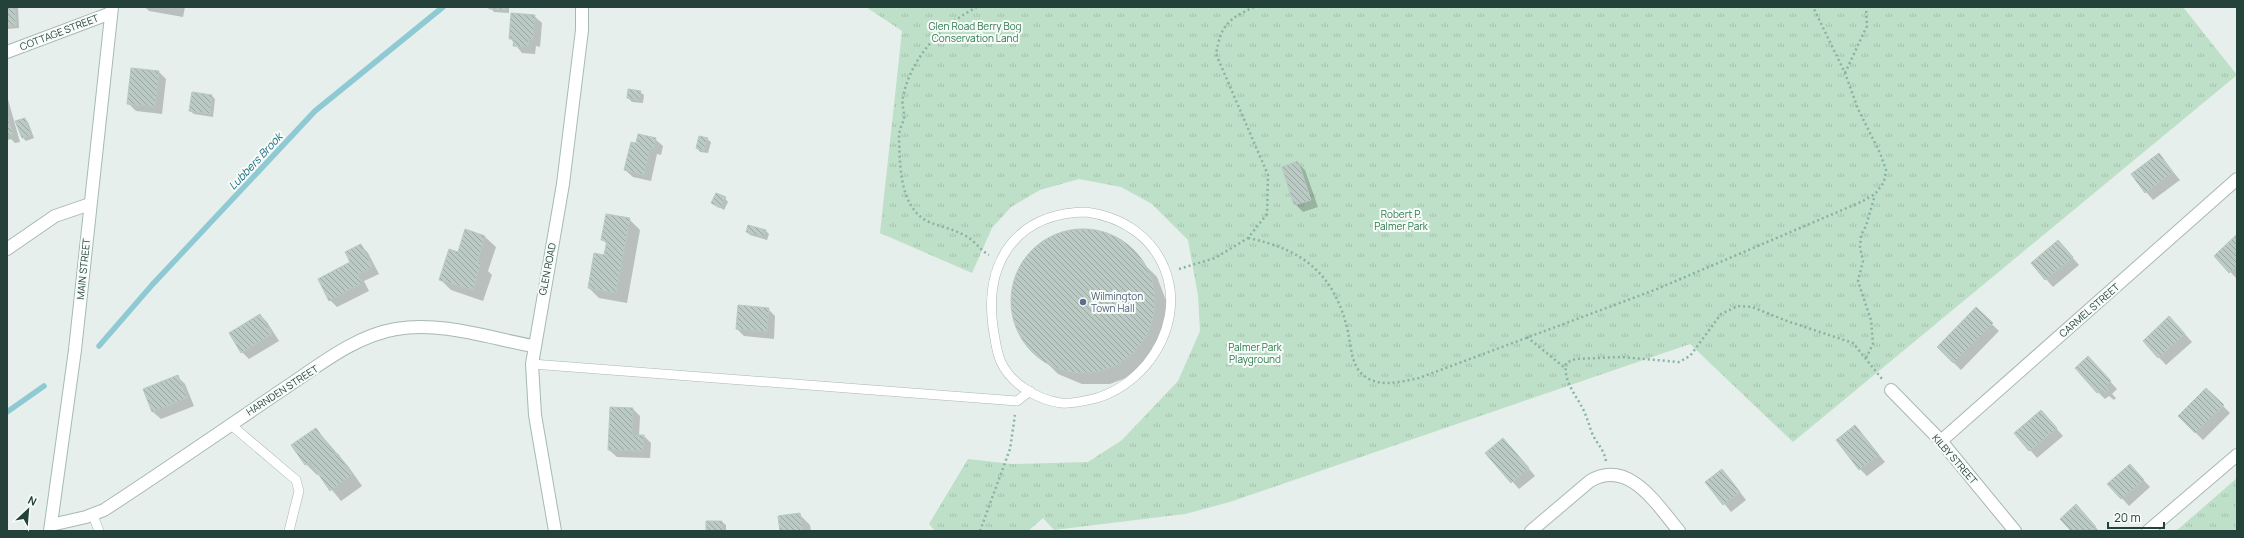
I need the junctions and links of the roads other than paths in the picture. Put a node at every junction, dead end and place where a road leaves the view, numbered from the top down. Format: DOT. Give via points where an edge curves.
graph roads {
  1 [pos="582,7"];
  2 [pos="111,10"];
  3 [pos="7,52"];
  4 [pos="2237,179"];
  5 [pos="90,204"];
  6 [pos="7,249"];
  7 [pos="533,346"];
  8 [pos="532,364"];
  9 [pos="1891,390"];
  10 [pos="1030,391"];
  11 [pos="230,424"];
  12 [pos="1941,441"];
  13 [pos="2237,455"];
  14 [pos="92,515"];
  15 [pos="51,528"];
  16 [pos="99,531"];
  17 [pos="289,531"];
  18 [pos="555,531"];
  19 [pos="1531,531"];
  20 [pos="1679,531"];
  21 [pos="2016,531"];
  22 [pos="2148,531"];
  1 -- 7 [label="street, GLEN ROAD" via="582,30 563,184"];
  2 -- 3 [label="street, COTTAGE STREET"];
  2 -- 5 [label="street, MAIN STREET"];
  4 -- 12 [label="street, CARMEL STREET"];
  5 -- 6 [label="street" via="55,216"];
  5 -- 15 [label="street, MAIN STREET" via="75,350"];
  7 -- 8 [label="street, GLEN ROAD"];
  7 -- 11 [label="street, HARNDEN STREET" via="442,328 397,328 379,332 361,340"];
  8 -- 10 [label="lane" via="1017,401"];
  8 -- 18 [label="street, GLEN ROAD" via="535,415"];
  9 -- 12 [label="street, KILBY STREET"];
  10 -- 10 [label="lane" via="1047,400 1074,403 1108,394 1134,377 1156,352 1170,319 1171,296 1166,272 1156,252 1140,234 1120,221 1086,212 1051,216 1030,227 1012,242 999,262 991,296 996,347 1007,373"];
  11 -- 14 [label="street, HARNDEN STREET" via="138,488"];
  11 -- 17 [label="lane" via="296,480 299,491"];
  12 -- 21 [label="street, KILBY STREET"];
  13 -- 22 [label="street"];
  14 -- 15 [label="street, HARNDEN STREET"];
  14 -- 16 [label="lane"];
  19 -- 20 [label="street" via="1577,490 1606,474 1618,474 1633,481"];
}
